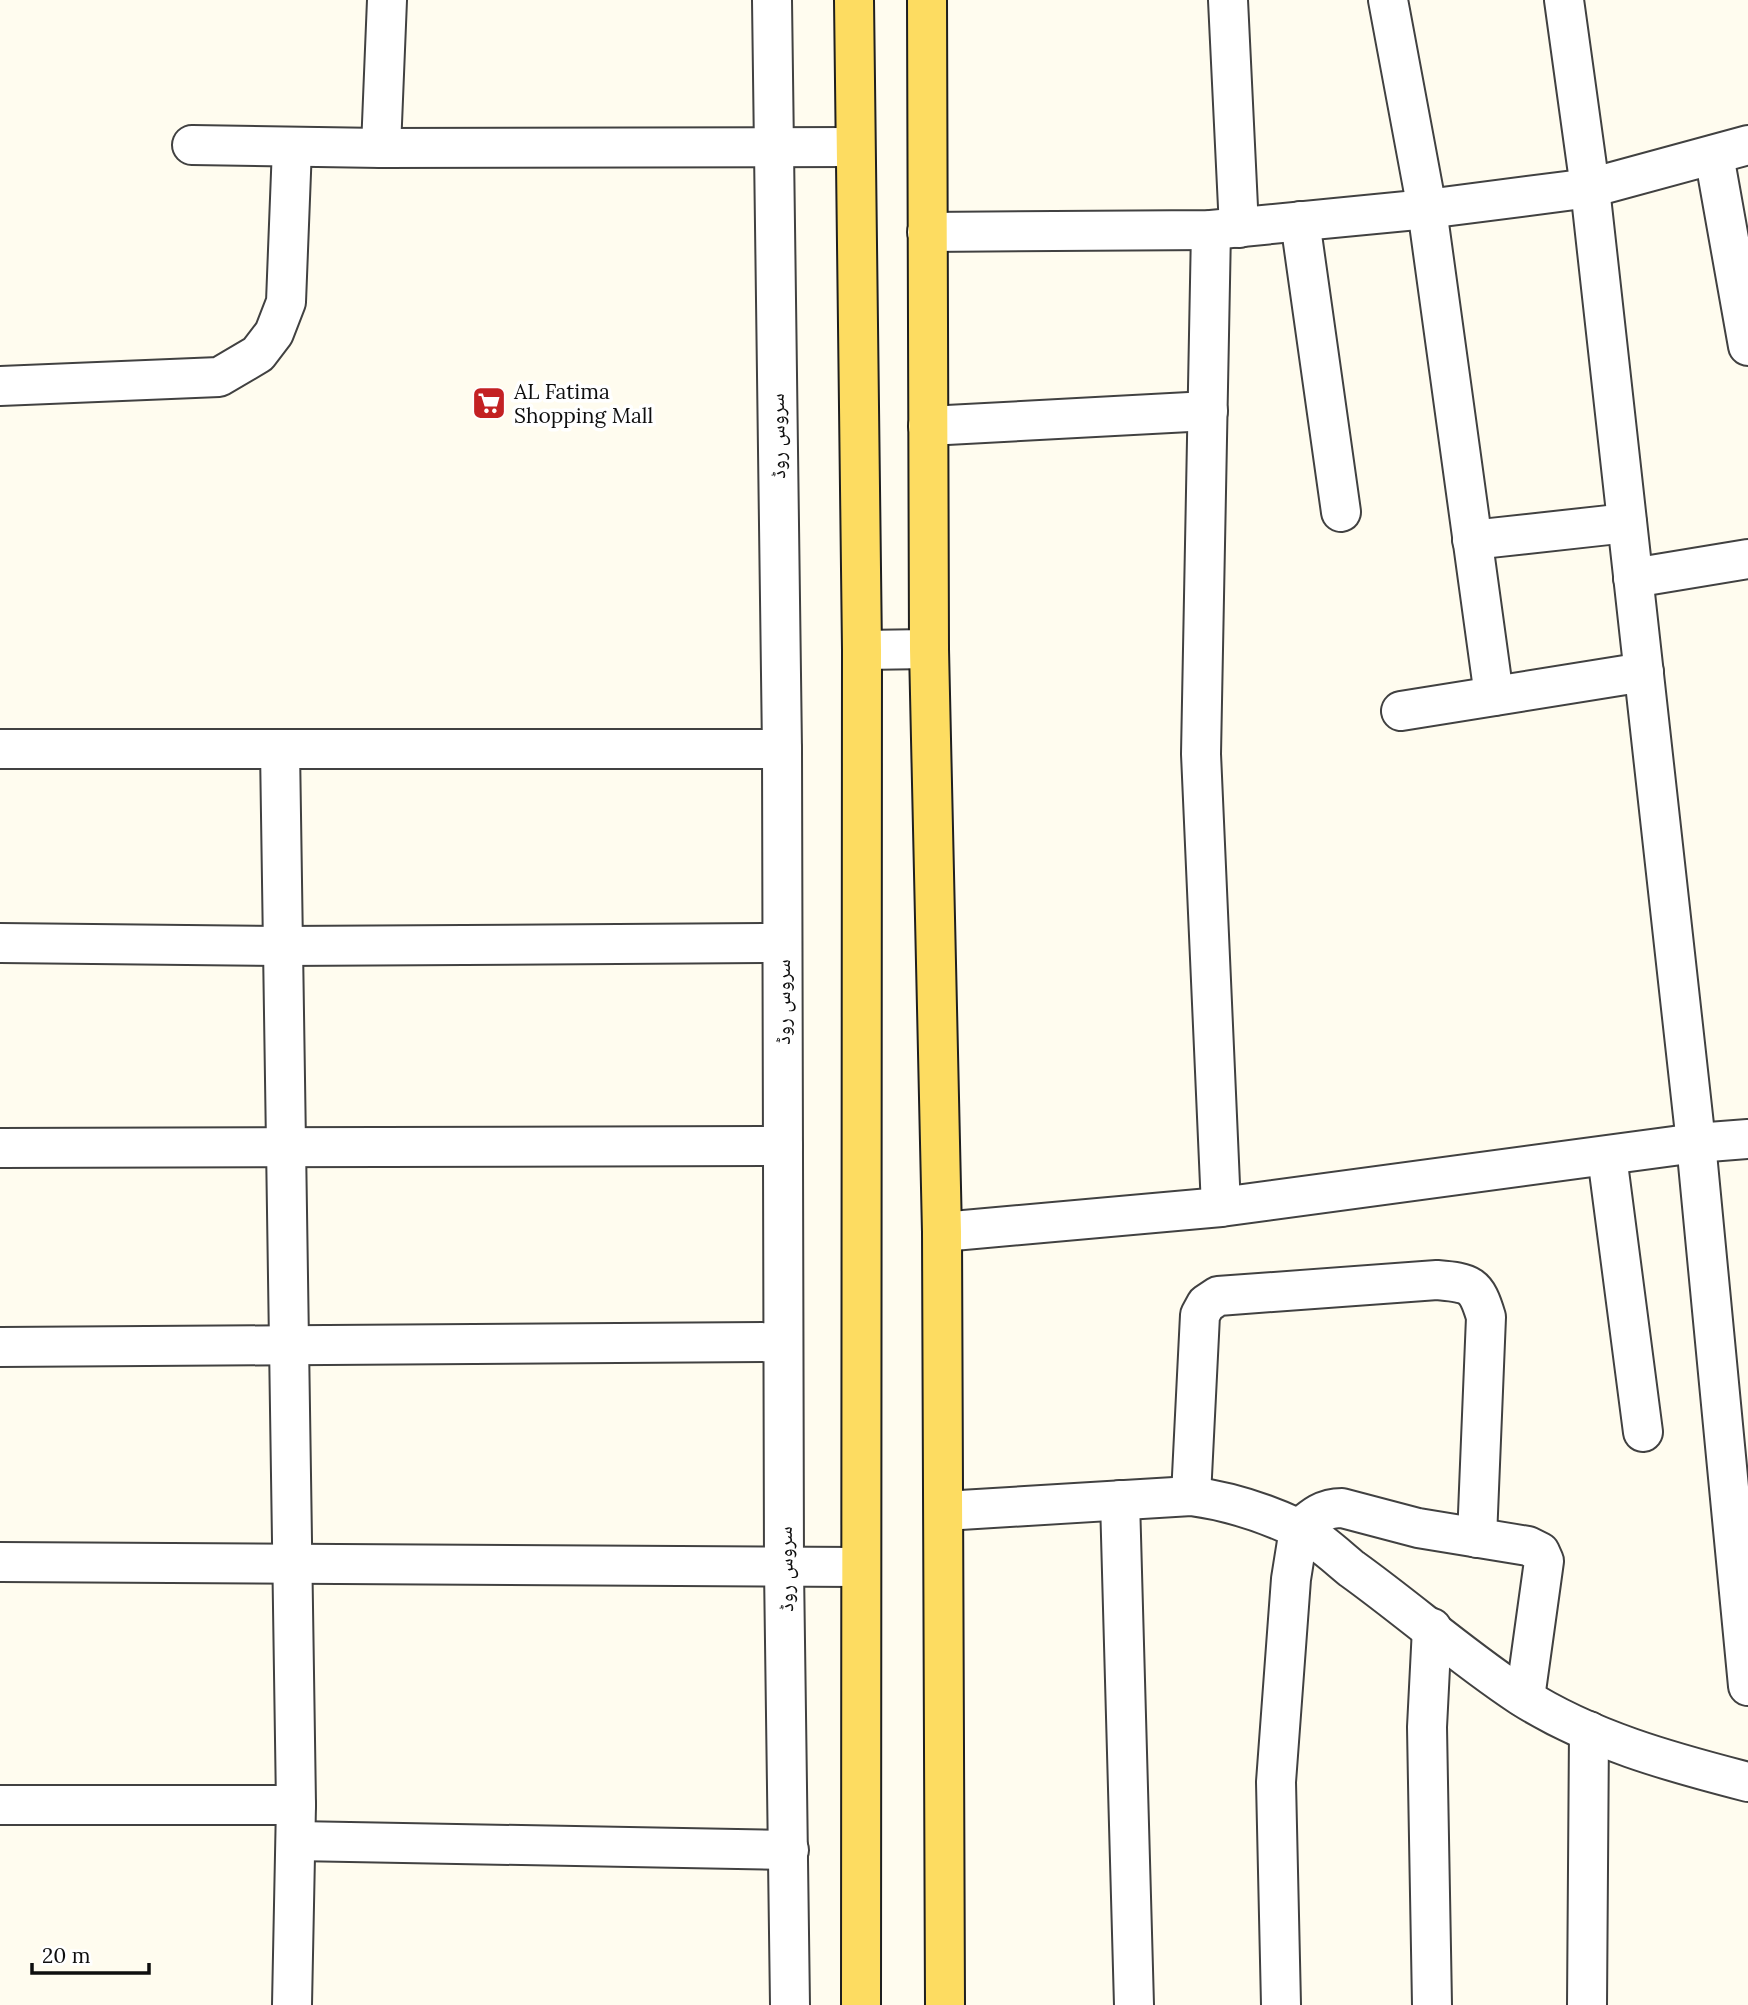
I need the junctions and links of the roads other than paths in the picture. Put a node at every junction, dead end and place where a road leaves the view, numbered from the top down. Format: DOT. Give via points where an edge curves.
graph roads {
  1 [pos="387,0"];
  2 [pos="772,0"];
  3 [pos="853,0"];
  4 [pos="927,0"];
  5 [pos="1228,0"];
  6 [pos="1388,0"];
  7 [pos="1564,0"];
  8 [pos="192,145"];
  9 [pos="292,147"];
  10 [pos="855,147"];
  11 [pos="381,148"];
  12 [pos="772,148"];
  13 [pos="1731,150"];
  14 [pos="1590,188"];
  15 [pos="1427,209"];
  16 [pos="1300,221"];
  17 [pos="1225,229"];
  18 [pos="927,232"];
  19 [pos="1748,346"];
  20 [pos="0,386"];
  21 [pos="1208,411"];
  22 [pos="928,426"];
  23 [pos="1341,512"];
  24 [pos="1628,523"];
  25 [pos="1472,540"];
  26 [pos="1748,559"];
  27 [pos="1633,578"];
  28 [pos="929,649"];
  29 [pos="862,650"];
  30 [pos="1644,672"];
  31 [pos="1494,696"];
  32 [pos="1401,711"];
  33 [pos="0,748"];
  34 [pos="280,749"];
  35 [pos="782,749"];
  36 [pos="0,943"];
  37 [pos="782,943"];
  38 [pos="282,946"];
  39 [pos="1748,1139"];
  40 [pos="1696,1143"];
  41 [pos="285,1146"];
  42 [pos="783,1146"];
  43 [pos="0,1148"];
  44 [pos="1607,1156"];
  45 [pos="1221,1207"];
  46 [pos="942,1232"];
  47 [pos="783,1342"];
  48 [pos="1732,1344"];
  49 [pos="0,1347"];
  50 [pos="288,1347"];
  51 [pos="1643,1432"];
  52 [pos="1191,1496"];
  53 [pos="1120,1500"];
  54 [pos="944,1511"];
  55 [pos="1299,1529"];
  56 [pos="1478,1538"];
  57 [pos="0,1562"];
  58 [pos="291,1562"];
  59 [pos="859,1567"];
  60 [pos="785,1569"];
  61 [pos="1433,1628"];
  62 [pos="1748,1686"];
  63 [pos="1525,1698"];
  64 [pos="1590,1731"];
  65 [pos="1748,1782"];
  66 [pos="0,1805"];
  67 [pos="296,1823"];
  68 [pos="789,1850"];
  69 [pos="292,2005"];
  70 [pos="790,2005"];
  71 [pos="861,2005"];
  72 [pos="944,2005"];
  73 [pos="1134,2005"];
  74 [pos="1281,2005"];
  75 [pos="1432,2005"];
  76 [pos="1587,2005"];
  1 -- 11 [label="street"];
  2 -- 12 [label="street, سروس روڈ"];
  3 -- 10 [label="main road"];
  4 -- 18 [label="main road"];
  5 -- 17 [label="street"];
  6 -- 15 [label="street"];
  7 -- 14 [label="street"];
  8 -- 9 [label="street"];
  9 -- 11 [label="street"];
  9 -- 20 [label="street" via="286,302 274,333 257,354 219,377"];
  10 -- 12 [label="street"];
  10 -- 29 [label="main road"];
  11 -- 12 [label="street"];
  12 -- 35 [label="street, سروس روڈ"];
  13 -- 14 [label="street"];
  13 -- 19 [label="street"];
  14 -- 15 [label="street"];
  14 -- 24 [label="street"];
  15 -- 16 [label="street"];
  15 -- 25 [label="street"];
  16 -- 17 [label="street"];
  16 -- 23 [label="street"];
  17 -- 18 [label="street"];
  17 -- 21 [label="street"];
  18 -- 22 [label="main road"];
  21 -- 22 [label="street"];
  21 -- 45 [label="street" via="1201,754"];
  22 -- 28 [label="main road"];
  24 -- 25 [label="street"];
  24 -- 27 [label="street"];
  25 -- 31 [label="street"];
  26 -- 27 [label="street"];
  27 -- 30 [label="street"];
  28 -- 29 [label="street"];
  28 -- 46 [label="main road"];
  29 -- 59 [label="main road"];
  30 -- 31 [label="street"];
  30 -- 40 [label="street"];
  31 -- 32 [label="street"];
  33 -- 34 [label="street"];
  34 -- 35 [label="street"];
  34 -- 38 [label="street"];
  35 -- 37 [label="street, سروس روڈ"];
  36 -- 38 [label="street"];
  37 -- 38 [label="street"];
  37 -- 42 [label="street, سروس روڈ"];
  38 -- 41 [label="street"];
  39 -- 40 [label="street"];
  40 -- 44 [label="street"];
  40 -- 48 [label="street"];
  41 -- 42 [label="street"];
  41 -- 43 [label="street"];
  41 -- 50 [label="street"];
  42 -- 47 [label="street, سروس روڈ"];
  44 -- 45 [label="street"];
  44 -- 51 [label="street"];
  45 -- 46 [label="street"];
  46 -- 54 [label="main road"];
  47 -- 50 [label="street"];
  47 -- 60 [label="street, سروس روڈ"];
  48 -- 62 [label="street"];
  49 -- 50 [label="street"];
  50 -- 58 [label="street"];
  52 -- 53 [label="street"];
  52 -- 55 [label="street" via="1227,1501"];
  52 -- 56 [label="street" via="1200,1315 1206,1304 1218,1296 1437,1280 1465,1283 1479,1293 1486,1317"];
  53 -- 54 [label="street"];
  53 -- 73 [label="street"];
  54 -- 72 [label="main road"];
  55 -- 56 [label="street" via="1320,1512 1342,1508"];
  55 -- 61 [label="street"];
  55 -- 74 [label="street" via="1276,1782"];
  56 -- 63 [label="street" via="1528,1546 1540,1552 1544,1561"];
  57 -- 58 [label="street"];
  58 -- 60 [label="street"];
  58 -- 67 [label="street"];
  59 -- 60 [label="street"];
  59 -- 71 [label="main road"];
  60 -- 68 [label="street, سروس روڈ"];
  61 -- 63 [label="street" via="1482,1670"];
  61 -- 75 [label="street" via="1427,1727"];
  63 -- 64 [label="street"];
  64 -- 65 [label="street" via="1664,1760"];
  64 -- 76 [label="street"];
  66 -- 67 [label="street"];
  67 -- 68 [label="street"];
  67 -- 69 [label="street"];
  68 -- 70 [label="street, سروس روڈ"];
}
